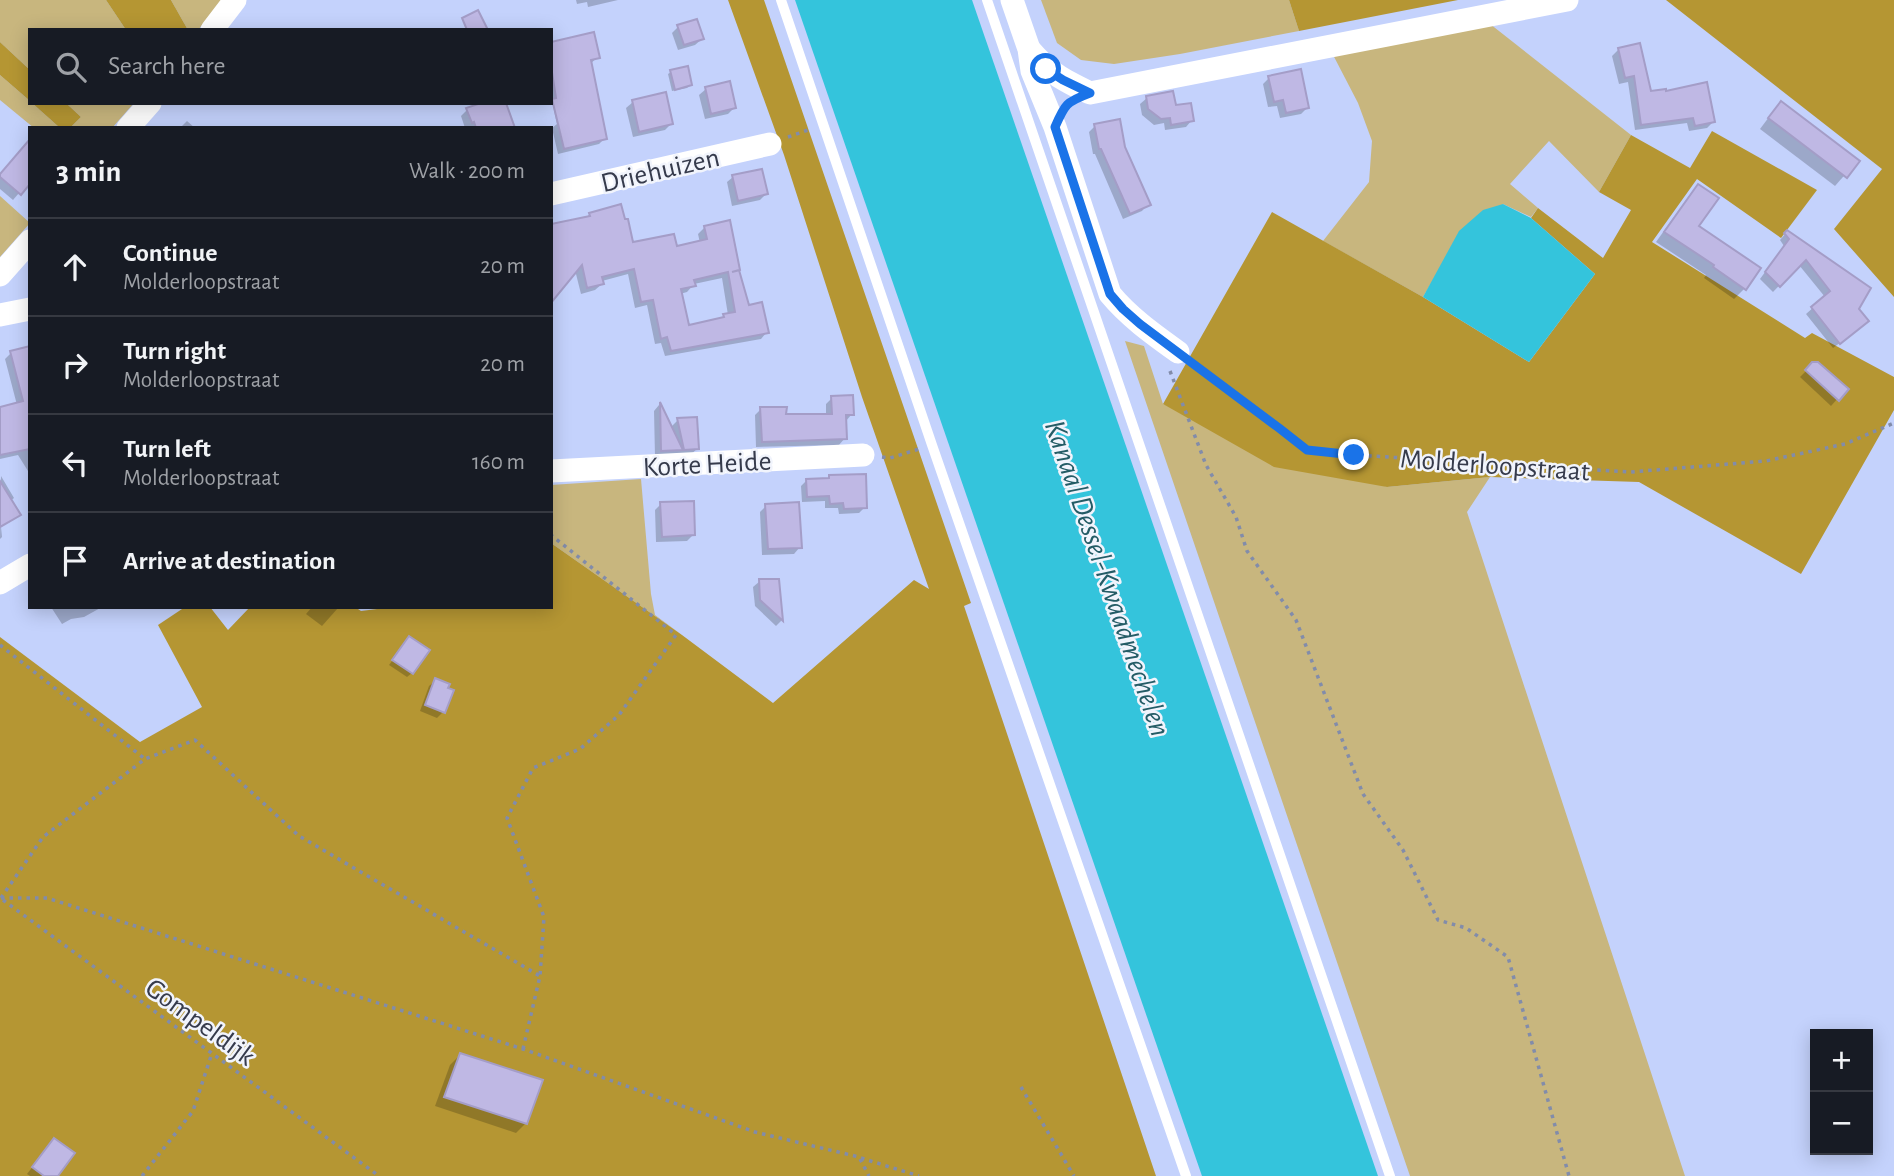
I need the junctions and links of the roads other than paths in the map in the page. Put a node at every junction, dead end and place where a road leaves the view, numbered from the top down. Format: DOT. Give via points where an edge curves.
graph roads {
  1 [pos="235,0"];
  2 [pos="781,0"];
  3 [pos="987,0"];
  4 [pos="1012,0"];
  5 [pos="1567,0"];
  6 [pos="214,28"];
  7 [pos="1029,49"];
  8 [pos="1090,93"];
  9 [pos="148,105"];
  10 [pos="130,126"];
  11 [pos="1055,127"];
  12 [pos="770,144"];
  13 [pos="553,194"];
  14 [pos="28,243"];
  15 [pos="0,275"];
  16 [pos="28,309"];
  17 [pos="0,315"];
  18 [pos="1178,352"];
  19 [pos="863,455"];
  20 [pos="553,471"];
  21 [pos="28,566"];
  22 [pos="0,583"];
  23 [pos="1186,1176"];
  24 [pos="1390,1176"];
  1 -- 6 [label="street"];
  2 -- 23 [label="lane"];
  3 -- 24 [label="lane"];
  4 -- 7 [label="street"];
  5 -- 8 [label="street"];
  7 -- 8 [label="street" via="1046,69"];
  7 -- 11 [label="street" via="1032,71"];
  8 -- 11 [label="street" via="1062,109"];
  9 -- 10 [label="street"];
  11 -- 18 [label="street" via="1110,294"];
  12 -- 13 [label="street, Driehuizen"];
  14 -- 15 [label="street"];
  16 -- 17 [label="street"];
  19 -- 20 [label="street, Korte Heide"];
  21 -- 22 [label="street"];
}
